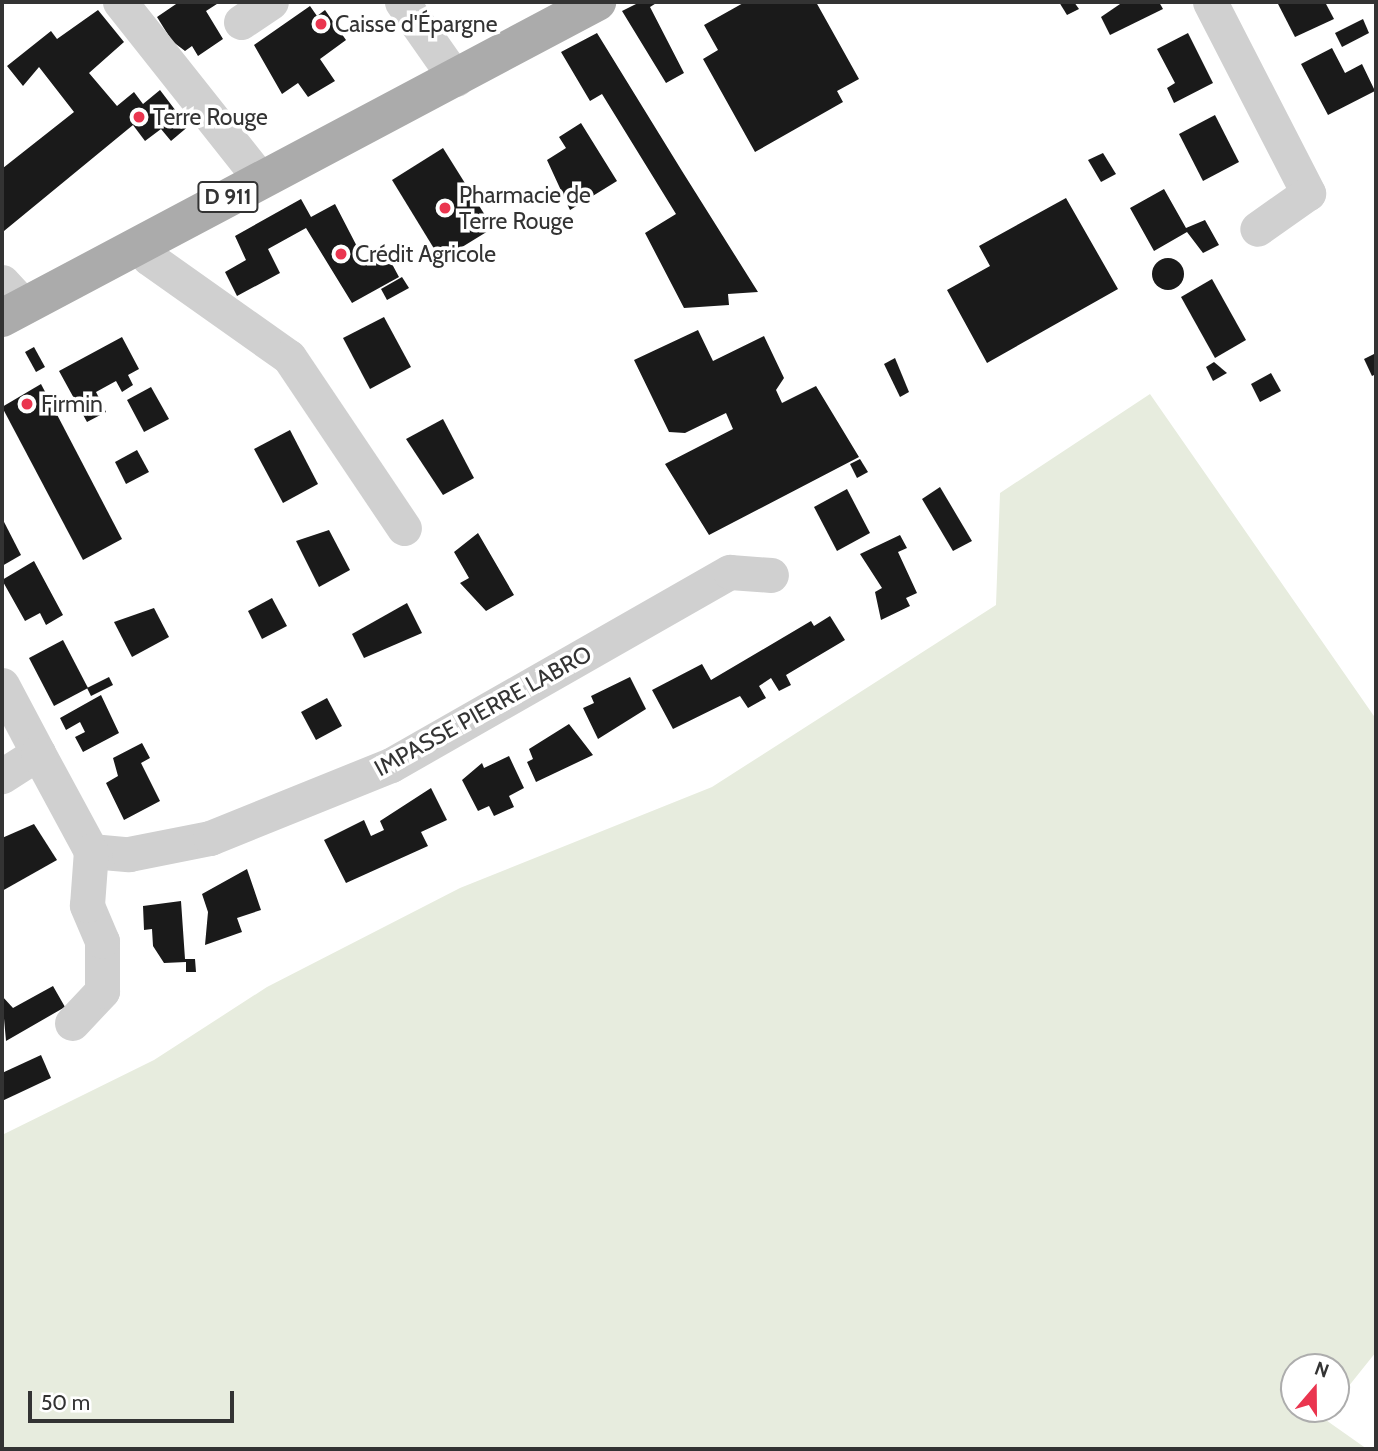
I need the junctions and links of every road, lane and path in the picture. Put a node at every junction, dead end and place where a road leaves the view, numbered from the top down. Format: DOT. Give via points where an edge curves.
graph roads {
  1 [pos="120,2"];
  2 [pos="271,2"];
  3 [pos="402,2"];
  4 [pos="597,2"];
  5 [pos="1210,2"];
  6 [pos="241,22"];
  7 [pos="456,79"];
  8 [pos="261,180"];
  9 [pos="1257,229"];
  10 [pos="141,244"];
  11 [pos="9,302"];
  12 [pos="404,528"];
  13 [pos="771,575"];
  14 [pos="2,685"];
  15 [pos="38,753"];
  16 [pos="2,776"];
  17 [pos="91,851"];
  18 [pos="72,1023"];
  1 -- 8 [label="street"];
  2 -- 6 [label="street"];
  3 -- 7 [label="street"];
  4 -- 7 [label="main road, D 911"];
  5 -- 9 [label="street" via="1308,193"];
  7 -- 8 [label="main road, D 911"];
  8 -- 10 [label="main road, D 911"];
  10 -- 11 [label="main road, D 911"];
  10 -- 12 [label="street" via="149,258 289,357"];
  13 -- 17 [label="street, IMPASSE PIERRE LABRO" via="730,572 391,765 249,823 210,838 129,854"];
  14 -- 15 [label="street"];
  15 -- 16 [label="street"];
  15 -- 17 [label="street"];
  17 -- 18 [label="street" via="87,905 102,941 102,991"];
}
